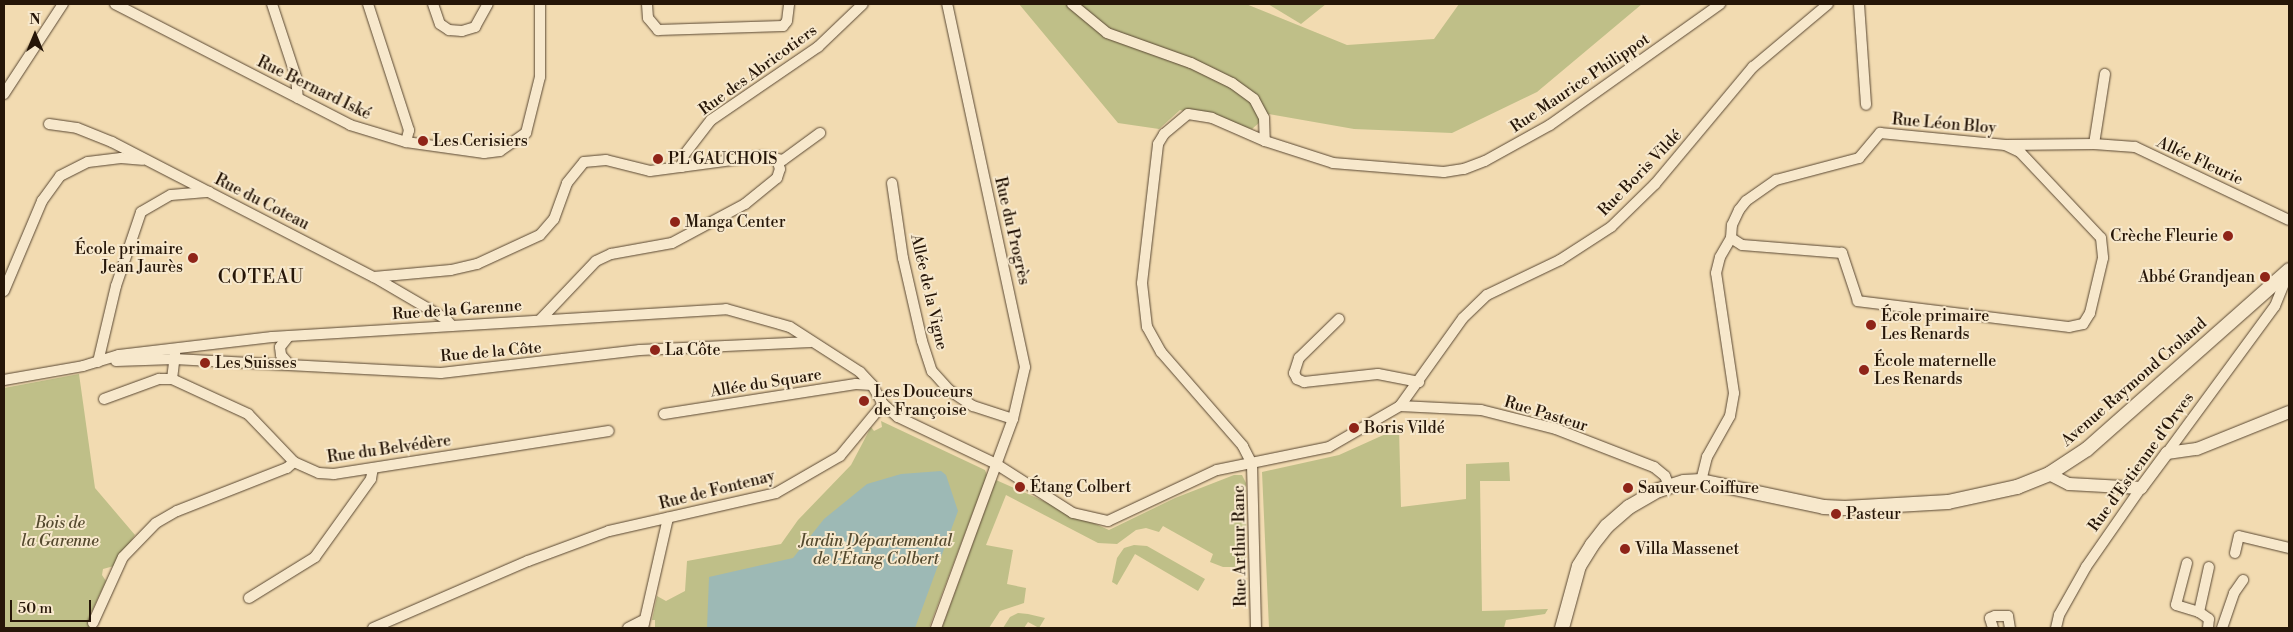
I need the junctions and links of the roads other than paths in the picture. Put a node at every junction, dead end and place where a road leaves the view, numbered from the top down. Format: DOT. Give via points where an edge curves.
graph roads {
  1 [pos="63,4"];
  2 [pos="115,4"];
  3 [pos="272,4"];
  4 [pos="368,4"];
  5 [pos="434,4"];
  6 [pos="488,4"];
  7 [pos="540,4"];
  8 [pos="647,4"];
  9 [pos="789,4"];
  10 [pos="863,4"];
  11 [pos="947,4"];
  12 [pos="1072,4"];
  13 [pos="1720,4"];
  14 [pos="1828,4"];
  15 [pos="1859,4"];
  16 [pos="2105,74"];
  17 [pos="4,94"];
  18 [pos="298,98"];
  19 [pos="1866,104"];
  20 [pos="49,124"];
  21 [pos="820,133"];
  22 [pos="1265,141"];
  23 [pos="406,142"];
  24 [pos="2094,144"];
  25 [pos="2005,145"];
  26 [pos="778,159"];
  27 [pos="148,161"];
  28 [pos="682,167"];
  29 [pos="892,183"];
  30 [pos="210,192"];
  31 [pos="2289,220"];
  32 [pos="1731,238"];
  33 [pos="2289,271"];
  34 [pos="374,277"];
  35 [pos="4,291"];
  36 [pos="2263,291"];
  37 [pos="1339,319"];
  38 [pos="540,320"];
  39 [pos="2262,321"];
  40 [pos="452,326"];
  41 [pos="289,336"];
  42 [pos="811,342"];
  43 [pos="175,347"];
  44 [pos="174,359"];
  45 [pos="98,362"];
  46 [pos="289,364"];
  47 [pos="4,380"];
  48 [pos="172,380"];
  49 [pos="1419,382"];
  50 [pos="872,384"];
  51 [pos="104,399"];
  52 [pos="883,404"];
  53 [pos="1400,406"];
  54 [pos="2289,412"];
  55 [pos="664,414"];
  56 [pos="1013,419"];
  57 [pos="609,431"];
  58 [pos="2167,454"];
  59 [pos="294,462"];
  60 [pos="996,464"];
  61 [pos="1252,464"];
  62 [pos="373,468"];
  63 [pos="2049,474"];
  64 [pos="1701,481"];
  65 [pos="1669,486"];
  66 [pos="2141,488"];
  67 [pos="668,518"];
  68 [pos="2289,548"];
  69 [pos="2235,554"];
  70 [pos="2188,563"];
  71 [pos="2209,566"];
  72 [pos="2243,580"];
  73 [pos="249,598"];
  74 [pos="2199,612"];
  75 [pos="93,623"];
  76 [pos="642,624"];
  77 [pos="373,628"];
  78 [pos="628,628"];
  79 [pos="936,628"];
  80 [pos="1256,628"];
  81 [pos="1562,628"];
  82 [pos="1992,628"];
  83 [pos="2010,628"];
  84 [pos="2056,628"];
  85 [pos="2208,628"];
  86 [pos="2222,628"];
  1 -- 17 [label="street"];
  2 -- 18 [label="street, Rue Bernard Iské"];
  3 -- 18 [label="street" via="296,77"];
  4 -- 23 [label="street" via="409,130"];
  5 -- 6 [label="street" via="440,24 449,30 462,31 475,27"];
  7 -- 23 [label="street, Rue Bernard Iské" via="540,77 526,133 500,151 484,153"];
  8 -- 9 [label="street" via="648,18 658,30 782,26 787,21"];
  10 -- 28 [label="street, Rue des Abricotiers" via="818,47 711,120 684,155"];
  11 -- 56 [label="street, Rue du Progrès" via="1023,348 1025,367"];
  12 -- 22 [label="street" via="1107,33 1191,63 1232,83 1254,99 1264,118"];
  13 -- 22 [label="street, Rue Maurice Philippot" via="1550,125 1485,162 1464,169 1427,171 1333,163"];
  14 -- 49 [label="street, Rue Boris Vildé" via="1753,67 1655,184 1611,227 1560,260 1487,295 1462,318"];
  15 -- 19 [label="street"];
  16 -- 24 [label="street"];
  18 -- 23 [label="street, Rue Bernard Iské" via="350,125"];
  20 -- 27 [label="street, Rue du Coteau" via="77,128"];
  21 -- 26 [label="street" via="782,160"];
  22 -- 61 [label="street, Rue Maurice Philippot" via="1212,118 1188,114 1169,128 1158,144 1142,283 1147,327 1161,352 1243,446"];
  24 -- 25 [label="street, Allée Fleurie"];
  24 -- 31 [label="street, Allée Fleurie" via="2135,147"];
  25 -- 32 [label="street, Rue Léon Bloy" via="1880,134 1858,158 1776,180 1746,201 1732,225"];
  25 -- 32 [label="street, Rue Léon Bloy" via="2020,152 2101,238 2103,258 2090,314 2083,324 2069,327 1858,302 1842,253 1742,245"];
  26 -- 28 [label="street" via="771,155"];
  26 -- 38 [label="street" via="780,169 777,178 745,204 672,243 611,254 596,261"];
  27 -- 30 [label="street, Rue du Coteau"];
  27 -- 35 [label="street" via="121,158 88,162 60,176 42,201"];
  28 -- 34 [label="street" via="650,171 606,160 584,162 567,183 554,219 540,235 476,264 451,270"];
  29 -- 56 [label="street, Allée de la Vigne" via="904,258 932,371 949,390 973,406"];
  30 -- 34 [label="street, Rue du Coteau"];
  30 -- 45 [label="street" via="170,195 141,212 116,286"];
  32 -- 64 [label="street" via="1720,257 1716,273 1734,393 1730,416 1707,457"];
  33 -- 36 [label="main road, Avenue Raymond Croland"];
  33 -- 39 [label="street, Rue d'Estienne d'Orves" via="2275,306"];
  34 -- 40 [label="street, Rue du Coteau" via="446,319"];
  36 -- 39 [label="street, Rue d'Estienne d'Orves" via="2272,296"];
  36 -- 63 [label="main road, Avenue Raymond Croland" via="2087,449"];
  37 -- 49 [label="street" via="1299,358 1294,373 1297,380 1304,382 1378,374"];
  38 -- 40 [label="street, Rue de la Garenne"];
  38 -- 42 [label="street, Rue de la Garenne" via="726,309 780,323"];
  39 -- 58 [label="street, Rue d'Estienne d'Orves"];
  40 -- 41 [label="street, Rue de la Garenne"];
  41 -- 43 [label="street, Rue de la Garenne"];
  41 -- 46 [label="street" via="280,347 281,355"];
  42 -- 46 [label="street, Rue de la Côte" via="640,350 441,373"];
  42 -- 50 [label="street, Rue de la Garenne" via="860,372"];
  43 -- 44 [label="street"];
  43 -- 45 [label="street, Rue de la Garenne" via="119,355"];
  44 -- 45 [label="street, Rue de la Côte"];
  44 -- 46 [label="street, Rue de la Côte"];
  44 -- 48 [label="street"];
  45 -- 47 [label="street, Rue de la Garenne"];
  48 -- 51 [label="street" via="159,380"];
  48 -- 59 [label="street, Rue du Belvédère" via="248,414"];
  49 -- 53 [label="street, Rue Boris Vildé"];
  50 -- 52 [label="street, Rue de la Garenne"];
  50 -- 55 [label="street, Allée du Square"];
  52 -- 60 [label="street" via="898,417"];
  52 -- 67 [label="street, Rue de Fontenay" via="840,456 776,493"];
  53 -- 61 [label="street" via="1330,448"];
  53 -- 65 [label="street, Rue Pasteur" via="1481,410 1556,429 1654,467 1665,476"];
  54 -- 58 [label="street" via="2197,449"];
  56 -- 60 [label="street, Rue du Progrès"];
  57 -- 62 [label="street, Rue du Belvédère"];
  58 -- 66 [label="street, Rue d'Estienne d'Orves"];
  59 -- 62 [label="street, Rue du Belvédère" via="319,473"];
  59 -- 75 [label="street" via="287,468 177,511 156,523 123,558"];
  60 -- 61 [label="street" via="1074,513 1108,520 1217,470"];
  60 -- 79 [label="street, Rue du Progrès"];
  61 -- 80 [label="street, Rue Arthur Ranc"];
  62 -- 73 [label="street" via="371,479 315,558"];
  63 -- 64 [label="main road, Avenue Raymond Croland" via="2017,487 1948,502 1846,508 1824,507"];
  63 -- 66 [label="street" via="2069,484"];
  64 -- 65 [label="main road, Avenue Raymond Croland"];
  65 -- 81 [label="main road, Avenue Raymond Croland" via="1629,507 1606,526 1579,566"];
  66 -- 84 [label="street, Rue d'Estienne d'Orves" via="2086,567 2059,615"];
  67 -- 76 [label="street"];
  67 -- 77 [label="street, Rue de Fontenay" via="609,531 528,561"];
  68 -- 69 [label="street" via="2239,536"];
  70 -- 74 [label="street" via="2176,605"];
  71 -- 74 [label="street"];
  72 -- 86 [label="street" via="2234,593"];
  74 -- 85 [label="street" via="2209,619"];
  76 -- 78 [label="street"];
  82 -- 83 [label="street" via="1990,618 1995,616 2008,616"];
}
